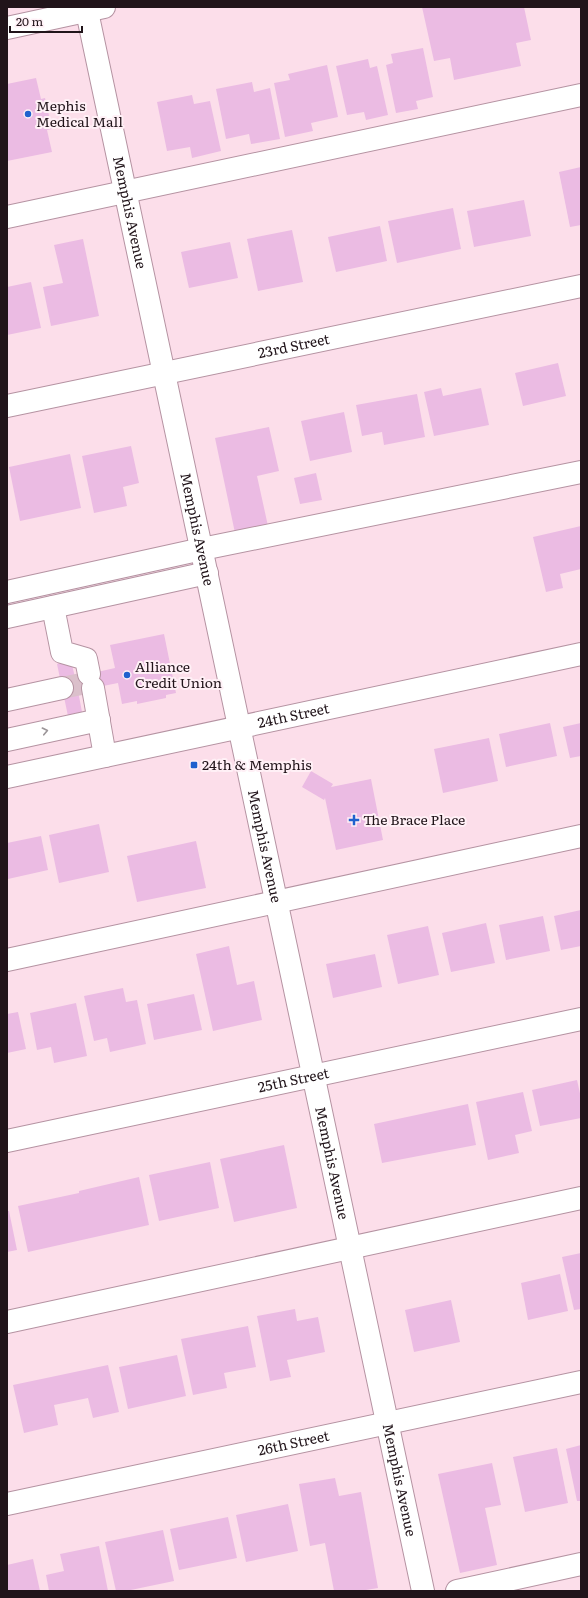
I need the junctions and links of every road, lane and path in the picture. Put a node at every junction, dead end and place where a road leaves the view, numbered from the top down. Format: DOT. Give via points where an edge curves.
graph roads {
  1 [pos="92,8"];
  2 [pos="7,28"];
  3 [pos="581,95"];
  4 [pos="125,192"];
  5 [pos="7,217"];
  6 [pos="581,286"];
  7 [pos="164,373"];
  8 [pos="7,406"];
  9 [pos="581,472"];
  10 [pos="202,550"];
  11 [pos="207,573"];
  12 [pos="7,592"];
  13 [pos="52,607"];
  14 [pos="7,617"];
  15 [pos="581,654"];
  16 [pos="62,688"];
  17 [pos="7,700"];
  18 [pos="99,720"];
  19 [pos="240,727"];
  20 [pos="7,740"];
  21 [pos="105,756"];
  22 [pos="7,777"];
  23 [pos="581,836"];
  24 [pos="277,902"];
  25 [pos="7,960"];
  26 [pos="581,1019"];
  27 [pos="314,1076"];
  28 [pos="7,1141"];
  29 [pos="581,1198"];
  30 [pos="350,1248"];
  31 [pos="7,1322"];
  32 [pos="581,1382"];
  33 [pos="387,1423"];
  34 [pos="7,1504"];
  35 [pos="581,1564"];
  36 [pos="423,1591"];
  37 [pos="457,1591"];
  1 -- 2 [label="street"];
  1 -- 4 [label="street, Memphis Avenue"];
  3 -- 4 [label="street"];
  4 -- 5 [label="street"];
  4 -- 7 [label="street, Memphis Avenue"];
  6 -- 7 [label="street, 23rd Street"];
  7 -- 8 [label="street, 23rd Street"];
  7 -- 10 [label="street, Memphis Avenue"];
  9 -- 10 [label="street"];
  10 -- 11 [label="street, Memphis Avenue"];
  10 -- 12 [label="street"];
  11 -- 13 [label="street"];
  11 -- 19 [label="street, Memphis Avenue"];
  13 -- 14 [label="street"];
  13 -- 18 [label="street" via="62,652 86,659"];
  15 -- 19 [label="street, 24th Street"];
  16 -- 17 [label="street"];
  20 -- 18 [label="street, one-way"];
  18 -- 21 [label="street"];
  19 -- 21 [label="street, 24th Street"];
  19 -- 24 [label="street, Memphis Avenue"];
  21 -- 22 [label="street, 24th Street"];
  23 -- 24 [label="street"];
  24 -- 25 [label="street"];
  24 -- 27 [label="street, Memphis Avenue"];
  26 -- 27 [label="street, 25th Street"];
  27 -- 28 [label="street, 25th Street"];
  27 -- 30 [label="street, Memphis Avenue"];
  29 -- 30 [label="street"];
  30 -- 31 [label="street"];
  30 -- 33 [label="street, Memphis Avenue"];
  32 -- 33 [label="street, 26th Street"];
  33 -- 34 [label="street, 26th Street"];
  33 -- 36 [label="street, Memphis Avenue"];
  35 -- 37 [label="street"];
}
